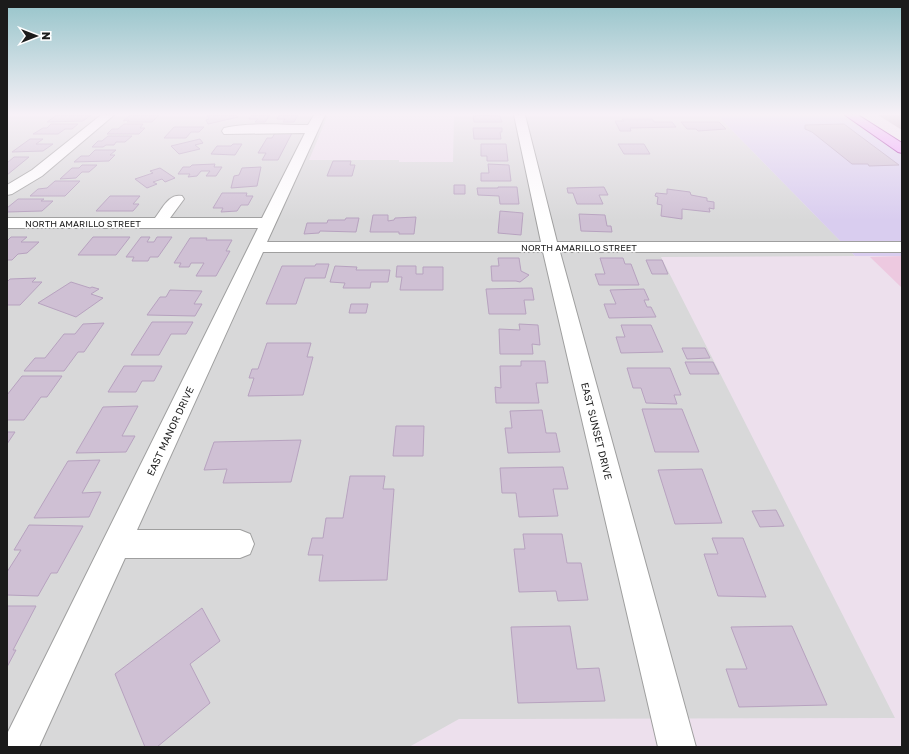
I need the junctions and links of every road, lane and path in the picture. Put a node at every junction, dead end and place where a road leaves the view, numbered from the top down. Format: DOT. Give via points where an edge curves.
graph roads {
  1 [pos="65,150"];
  2 [pos="302,150"];
  3 [pos="527,150"];
  4 [pos="7,190"];
  5 [pos="177,198"];
  6 [pos="7,223"];
  7 [pos="159,223"];
  8 [pos="267,223"];
  9 [pos="256,247"];
  10 [pos="902,247"];
  11 [pos="550,248"];
  12 [pos="116,544"];
  13 [pos="240,544"];
  14 [pos="18,741"];
  15 [pos="677,747"];
  1 -- 4 [label="street" via="37,173"];
  2 -- 8 [label="street, EAST MANOR DRIVE"];
  3 -- 11 [label="street, EAST SUNSET DRIVE"];
  5 -- 7 [label="street"];
  6 -- 7 [label="street, NORTH AMARILLO STREET"];
  7 -- 8 [label="street, NORTH AMARILLO STREET"];
  8 -- 9 [label="street, EAST MANOR DRIVE"];
  9 -- 11 [label="street, NORTH AMARILLO STREET"];
  9 -- 12 [label="street, EAST MANOR DRIVE"];
  10 -- 11 [label="street, NORTH AMARILLO STREET"];
  11 -- 15 [label="street, EAST SUNSET DRIVE"];
  12 -- 13 [label="street"];
  12 -- 14 [label="street, EAST MANOR DRIVE"];
}
